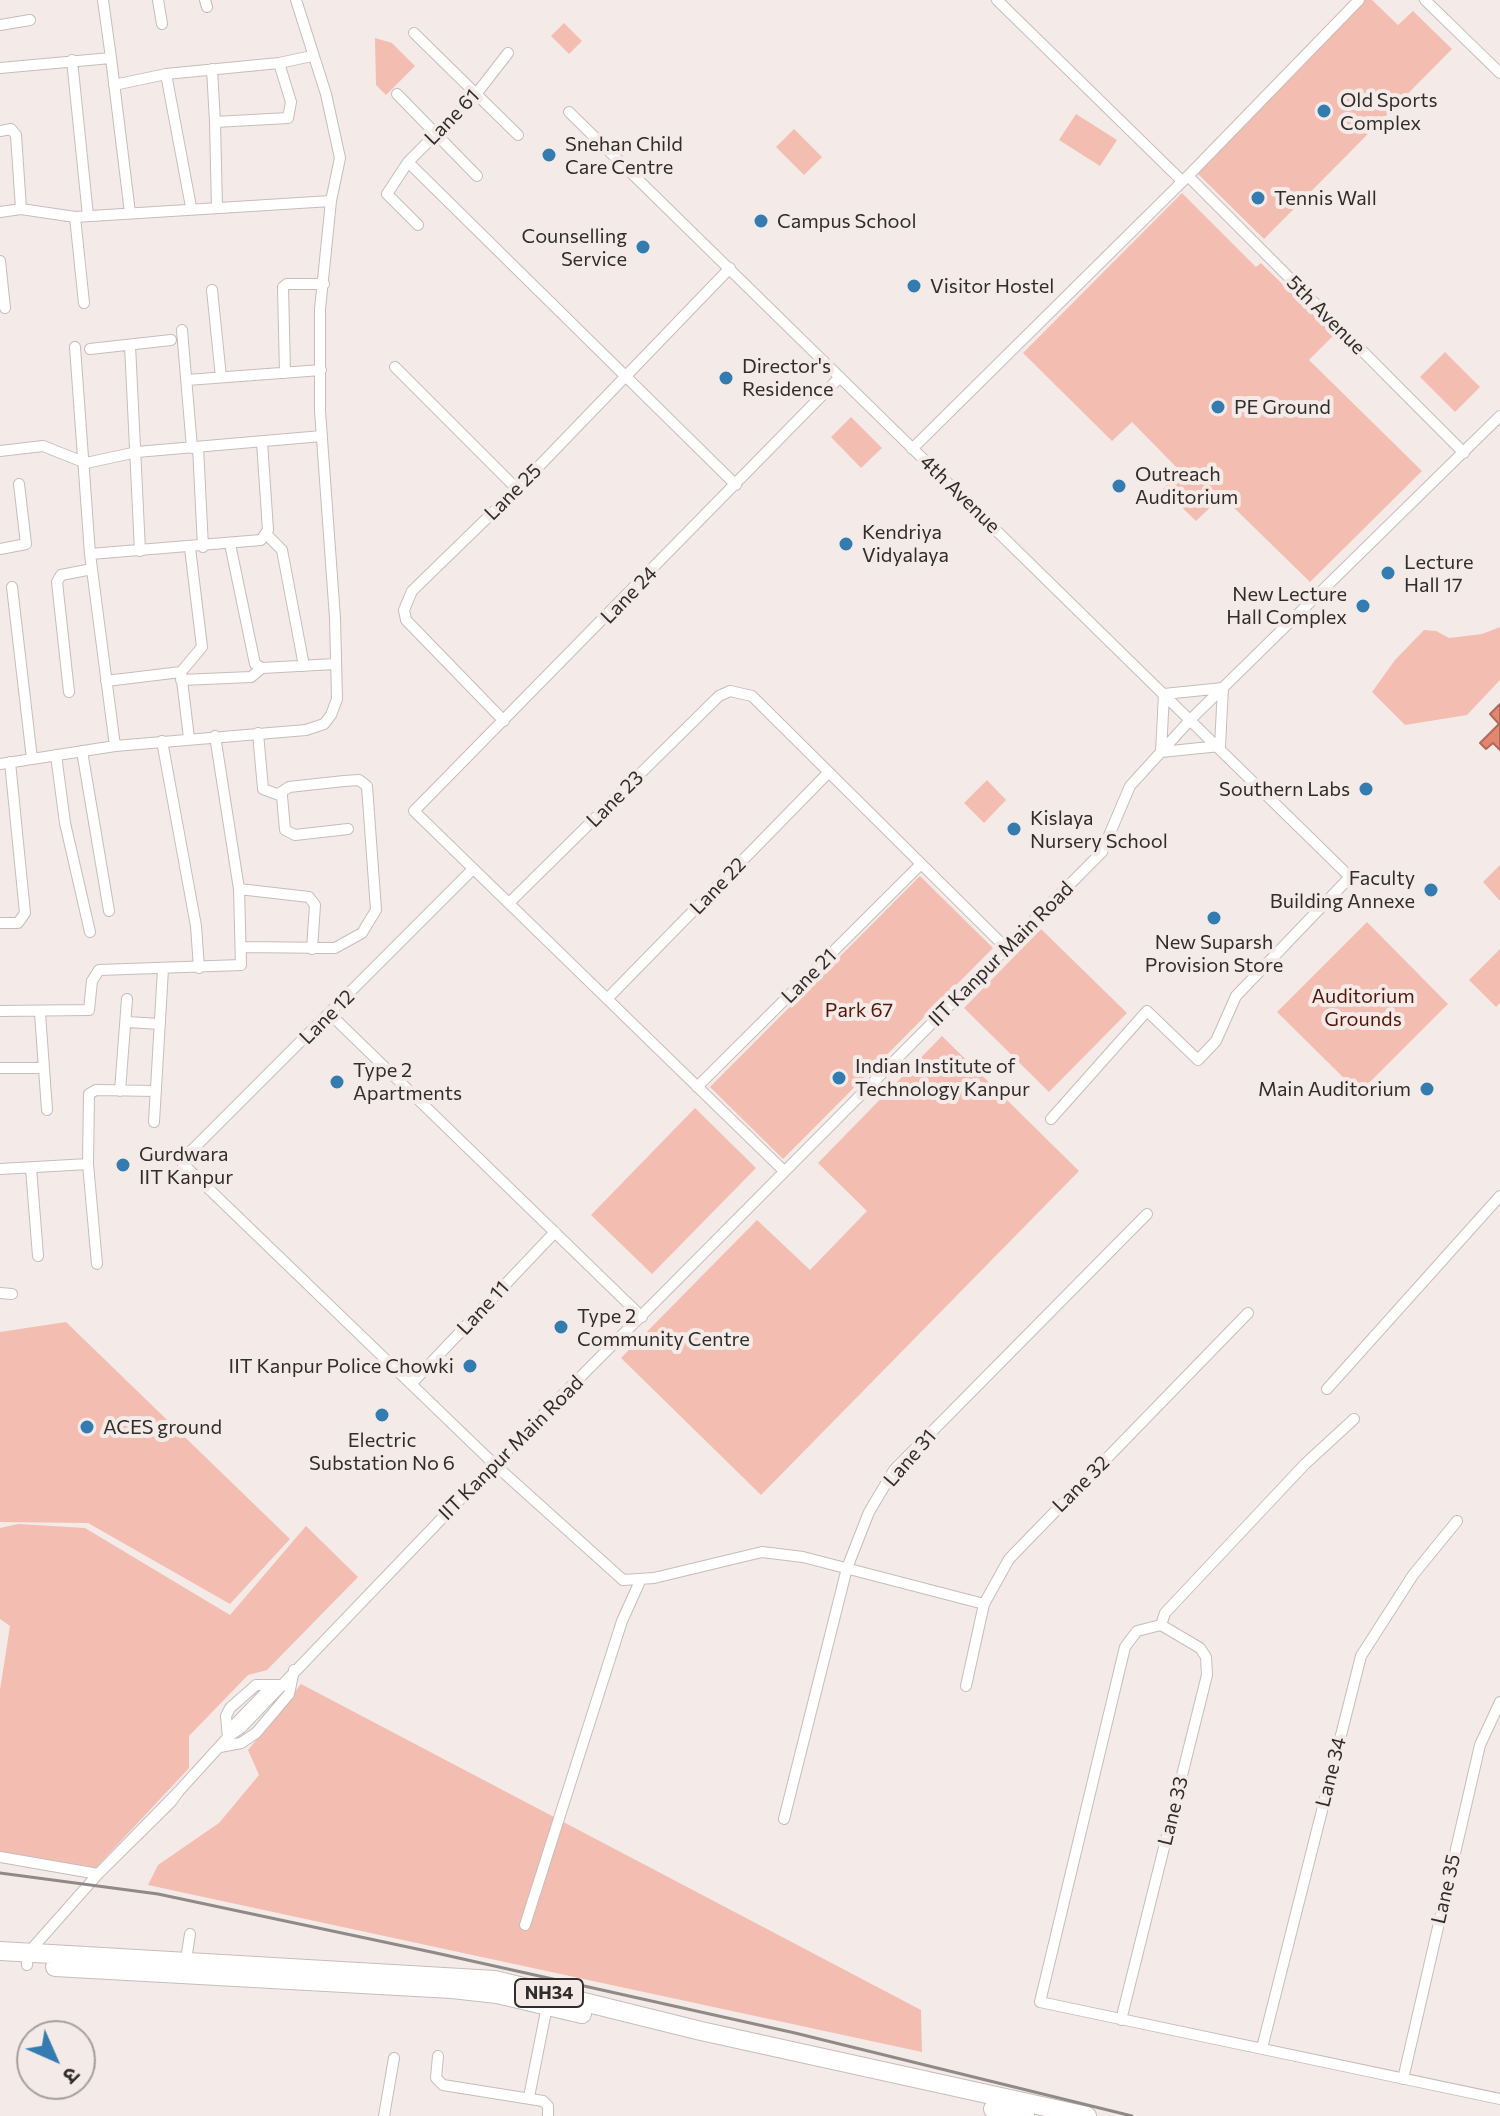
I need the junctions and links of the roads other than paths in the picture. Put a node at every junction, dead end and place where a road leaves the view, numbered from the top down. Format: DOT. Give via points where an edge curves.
graph roads {
  1 [pos="103,0"];
  2 [pos="158,0"];
  3 [pos="296,0"];
  4 [pos="997,0"];
  5 [pos="1359,0"];
  6 [pos="1425,0"];
  7 [pos="30,20"];
  8 [pos="162,24"];
  9 [pos="0,25"];
  10 [pos="414,33"];
  11 [pos="508,53"];
  12 [pos="312,56"];
  13 [pos="111,58"];
  14 [pos="72,60"];
  15 [pos="279,63"];
  16 [pos="0,68"];
  17 [pos="212,69"];
  18 [pos="1500,73"];
  19 [pos="166,74"];
  20 [pos="114,85"];
  21 [pos="477,93"];
  22 [pos="397,94"];
  23 [pos="569,112"];
  24 [pos="215,122"];
  25 [pos="0,131"];
  26 [pos="436,134"];
  27 [pos="518,135"];
  28 [pos="408,162"];
  29 [pos="477,176"];
  30 [pos="1185,178"];
  31 [pos="331,201"];
  32 [pos="191,207"];
  33 [pos="217,208"];
  34 [pos="21,209"];
  35 [pos="0,212"];
  36 [pos="130,213"];
  37 [pos="88,216"];
  38 [pos="75,217"];
  39 [pos="418,225"];
  40 [pos="0,261"];
  41 [pos="730,268"];
  42 [pos="324,284"];
  43 [pos="212,290"];
  44 [pos="84,303"];
  45 [pos="5,308"];
  46 [pos="182,330"];
  47 [pos="171,340"];
  48 [pos="130,345"];
  49 [pos="75,347"];
  50 [pos="90,349"];
  51 [pos="395,367"];
  52 [pos="321,370"];
  53 [pos="285,373"];
  54 [pos="221,377"];
  55 [pos="627,377"];
  56 [pos="840,377"];
  57 [pos="187,380"];
  58 [pos="1500,416"];
  59 [pos="322,436"];
  60 [pos="262,442"];
  61 [pos="195,448"];
  62 [pos="912,449"];
  63 [pos="0,451"];
  64 [pos="137,452"];
  65 [pos="1464,453"];
  66 [pos="86,463"];
  67 [pos="19,484"];
  68 [pos="736,485"];
  69 [pos="517,489"];
  70 [pos="266,534"];
  71 [pos="230,544"];
  72 [pos="203,547"];
  73 [pos="190,548"];
  74 [pos="0,549"];
  75 [pos="140,551"];
  76 [pos="90,554"];
  77 [pos="92,569"];
  78 [pos="12,587"];
  79 [pos="335,664"];
  80 [pos="304,666"];
  81 [pos="262,668"];
  82 [pos="181,676"];
  83 [pos="106,681"];
  84 [pos="1223,688"];
  85 [pos="69,692"];
  86 [pos="1164,694"];
  87 [pos="1191,719"];
  88 [pos="504,721"];
  89 [pos="258,733"];
  90 [pos="215,736"];
  91 [pos="189,738"];
  92 [pos="162,741"];
  93 [pos="115,746"];
  94 [pos="1220,746"];
  95 [pos="82,751"];
  96 [pos="1161,752"];
  97 [pos="56,755"];
  98 [pos="32,759"];
  99 [pos="5,763"];
  100 [pos="828,773"];
  101 [pos="280,793"];
  102 [pos="348,829"];
  103 [pos="921,864"];
  104 [pos="473,869"];
  105 [pos="239,889"];
  106 [pos="510,902"];
  107 [pos="109,911"];
  108 [pos="0,923"];
  109 [pos="90,932"];
  110 [pos="242,947"];
  111 [pos="1006,948"];
  112 [pos="312,949"];
  113 [pos="199,968"];
  114 [pos="163,969"];
  115 [pos="127,999"];
  116 [pos="607,999"];
  117 [pos="0,1011"];
  118 [pos="40,1013"];
  119 [pos="330,1014"];
  120 [pos="127,1022"];
  121 [pos="160,1024"];
  122 [pos="0,1068"];
  123 [pos="44,1068"];
  124 [pos="697,1087"];
  125 [pos="120,1091"];
  126 [pos="156,1091"];
  127 [pos="47,1110"];
  128 [pos="1051,1119"];
  129 [pos="154,1122"];
  130 [pos="88,1164"];
  131 [pos="31,1168"];
  132 [pos="0,1169"];
  133 [pos="784,1171"];
  134 [pos="1500,1196"];
  135 [pos="1147,1214"];
  136 [pos="555,1232"];
  137 [pos="38,1256"];
  138 [pos="97,1264"];
  139 [pos="0,1293"];
  140 [pos="12,1294"];
  141 [pos="1248,1313"];
  142 [pos="642,1317"];
  143 [pos="411,1384"];
  144 [pos="1327,1389"];
  145 [pos="1354,1419"];
  146 [pos="494,1464"];
  147 [pos="1457,1521"];
  148 [pos="847,1568"];
  149 [pos="641,1579"];
  150 [pos="984,1604"];
  151 [pos="1161,1625"];
  152 [pos="294,1670"];
  153 [pos="280,1685"];
  154 [pos="966,1686"];
  155 [pos="1500,1702"];
  156 [pos="228,1737"];
  157 [pos="220,1747"];
  158 [pos="784,1819"];
  159 [pos="0,1857"];
  160 [pos="100,1872"];
  161 [pos="525,1925"];
  162 [pos="190,1934"];
  163 [pos="0,1951"];
  164 [pos="28,1959"];
  165 [pos="186,1960"];
  166 [pos="0,1962"];
  167 [pos="547,2006"];
  168 [pos="1121,2020"];
  169 [pos="1262,2048"];
  170 [pos="438,2056"];
  171 [pos="394,2058"];
  172 [pos="1403,2079"];
  173 [pos="529,2097"];
  174 [pos="1500,2099"];
  175 [pos="384,2116"];
  176 [pos="548,2116"];
  177 [pos="1025,2116"];
  178 [pos="1087,2116"];
  1 -- 13 [label="street"];
  2 -- 8 [label="street"];
  3 -- 12 [label="street"];
  4 -- 30 [label="street, 5th Avenue"];
  5 -- 30 [label="street"];
  6 -- 18 [label="street"];
  7 -- 9 [label="street"];
  10 -- 21 [label="street"];
  11 -- 21 [label="street, Lane 61"];
  12 -- 15 [label="street"];
  12 -- 31 [label="street" via="340,158"];
  13 -- 14 [label="street"];
  13 -- 20 [label="street"];
  14 -- 16 [label="street"];
  14 -- 37 [label="street"];
  15 -- 17 [label="street"];
  15 -- 24 [label="street" via="291,102 288,118"];
  17 -- 19 [label="street"];
  17 -- 24 [label="street"];
  19 -- 20 [label="street"];
  19 -- 32 [label="street"];
  20 -- 36 [label="street"];
  21 -- 26 [label="street, Lane 61"];
  21 -- 27 [label="street"];
  22 -- 26 [label="street"];
  23 -- 41 [label="street, 4th Avenue"];
  24 -- 33 [label="street"];
  25 -- 34 [label="street" via="11,129 16,135"];
  26 -- 28 [label="street, Lane 61"];
  26 -- 29 [label="street"];
  28 -- 39 [label="street" via="387,194"];
  28 -- 55 [label="street, Lane 61"];
  30 -- 62 [label="street"];
  30 -- 65 [label="street, 5th Avenue"];
  31 -- 33 [label="street"];
  31 -- 42 [label="street"];
  32 -- 33 [label="street"];
  32 -- 36 [label="street"];
  34 -- 35 [label="street"];
  34 -- 38 [label="street"];
  36 -- 37 [label="street"];
  37 -- 38 [label="street"];
  38 -- 44 [label="street"];
  40 -- 45 [label="street"];
  41 -- 55 [label="street, Lane 25"];
  41 -- 56 [label="street, 4th Avenue"];
  42 -- 52 [label="street"];
  42 -- 53 [label="street" via="283,287"];
  43 -- 54 [label="street"];
  46 -- 57 [label="street"];
  47 -- 48 [label="street"];
  48 -- 50 [label="street"];
  48 -- 64 [label="street"];
  49 -- 66 [label="street"];
  51 -- 69 [label="street"];
  52 -- 53 [label="street"];
  52 -- 59 [label="street"];
  53 -- 54 [label="street"];
  54 -- 57 [label="street"];
  55 -- 68 [label="street, Lane 61"];
  55 -- 69 [label="street, Lane 25"];
  56 -- 62 [label="street, 4th Avenue"];
  56 -- 68 [label="street, Lane 24"];
  57 -- 61 [label="street"];
  58 -- 65 [label="street, IIT Kanpur Main Road"];
  59 -- 60 [label="street"];
  59 -- 79 [label="street"];
  60 -- 61 [label="street"];
  60 -- 70 [label="street"];
  61 -- 64 [label="street"];
  61 -- 72 [label="street"];
  62 -- 86 [label="street, 4th Avenue"];
  63 -- 66 [label="street" via="43,446"];
  64 -- 66 [label="street"];
  64 -- 75 [label="street"];
  65 -- 84 [label="street, IIT Kanpur Main Road"];
  66 -- 76 [label="street"];
  67 -- 74 [label="street" via="26,544"];
  68 -- 88 [label="street, Lane 24"];
  69 -- 88 [label="street, Lane 25" via="412,591 404,610 418,636"];
  70 -- 71 [label="street" via="261,540"];
  70 -- 80 [label="street" via="282,550"];
  71 -- 72 [label="street"];
  71 -- 81 [label="street" via="255,664"];
  72 -- 73 [label="street"];
  73 -- 75 [label="street"];
  73 -- 82 [label="street" via="202,647"];
  75 -- 76 [label="street"];
  76 -- 77 [label="street"];
  77 -- 83 [label="street"];
  77 -- 85 [label="street" via="61,575 57,582"];
  78 -- 98 [label="street"];
  79 -- 80 [label="street"];
  79 -- 89 [label="street" via="337,699 324,724"];
  80 -- 81 [label="street"];
  81 -- 82 [label="street" via="251,677"];
  82 -- 83 [label="street"];
  82 -- 91 [label="street"];
  83 -- 93 [label="street"];
  84 -- 86 [label="street"];
  84 -- 87 [label="street, IIT Kanpur Main Road"];
  84 -- 94 [label="street"];
  86 -- 87 [label="street, 4th Avenue"];
  86 -- 96 [label="street"];
  87 -- 94 [label="street, 4th Avenue"];
  87 -- 96 [label="street, IIT Kanpur Main Road"];
  88 -- 104 [label="street, Lane 24" via="414,811"];
  89 -- 90 [label="street"];
  89 -- 101 [label="street" via="263,789"];
  90 -- 91 [label="street"];
  90 -- 105 [label="street"];
  91 -- 92 [label="street"];
  92 -- 93 [label="street"];
  92 -- 113 [label="street"];
  93 -- 95 [label="street"];
  94 -- 96 [label="street"];
  94 -- 128 [label="street, 4th Avenue" via="1350,877 1236,996 1216,1041 1198,1060 1147,1011"];
  95 -- 97 [label="street"];
  95 -- 107 [label="street"];
  96 -- 111 [label="street, IIT Kanpur Main Road" via="1130,786 1102,852"];
  97 -- 98 [label="street"];
  97 -- 109 [label="street"];
  98 -- 99 [label="street"];
  99 -- 108 [label="street" via="25,913 18,923"];
  100 -- 103 [label="street"];
  100 -- 106 [label="street, Lane 23" via="752,696 730,691 719,696"];
  100 -- 116 [label="street, Lane 22"];
  101 -- 102 [label="street" via="288,834"];
  101 -- 112 [label="street" via="289,787 344,781 359,780 367,786 376,910 362,933 346,944"];
  103 -- 111 [label="street"];
  103 -- 124 [label="street, Lane 21"];
  104 -- 106 [label="street"];
  104 -- 119 [label="street, Lane 12"];
  105 -- 110 [label="street"];
  105 -- 112 [label="street" via="309,897 315,905"];
  106 -- 116 [label="street"];
  110 -- 112 [label="street"];
  110 -- 113 [label="street" via="238,967"];
  111 -- 133 [label="street, IIT Kanpur Main Road"];
  113 -- 114 [label="street"];
  114 -- 118 [label="street" via="99,970 92,981 89,1010"];
  114 -- 121 [label="street"];
  115 -- 120 [label="street"];
  116 -- 124 [label="street"];
  117 -- 118 [label="street"];
  118 -- 123 [label="street"];
  119 -- 136 [label="street"];
  119 -- 143 [label="street, Lane 12" via="183,1164"];
  120 -- 121 [label="street"];
  120 -- 125 [label="street"];
  121 -- 126 [label="street"];
  122 -- 123 [label="street"];
  123 -- 127 [label="street"];
  124 -- 133 [label="street"];
  125 -- 126 [label="street"];
  125 -- 130 [label="street" via="89,1094"];
  126 -- 129 [label="street"];
  130 -- 131 [label="street"];
  130 -- 138 [label="street"];
  131 -- 132 [label="street"];
  131 -- 137 [label="street"];
  133 -- 142 [label="street, IIT Kanpur Main Road"];
  134 -- 144 [label="street"];
  135 -- 148 [label="street, Lane 31" via="894,1470 869,1512"];
  136 -- 142 [label="street"];
  136 -- 143 [label="street, Lane 11"];
  139 -- 140 [label="street"];
  141 -- 150 [label="street, Lane 32" via="1053,1510 1009,1559"];
  142 -- 146 [label="street, IIT Kanpur Main Road"];
  143 -- 146 [label="street"];
  145 -- 151 [label="street" via="1165,1613"];
  146 -- 149 [label="street" via="596,1559 623,1580"];
  146 -- 152 [label="street, IIT Kanpur Main Road"];
  147 -- 169 [label="street, Lane 34" via="1413,1575 1361,1656"];
  148 -- 149 [label="street" via="762,1552"];
  148 -- 150 [label="street"];
  148 -- 158 [label="street, Lane 31"];
  149 -- 161 [label="street" via="617,1634"];
  150 -- 154 [label="street, Lane 32"];
  151 -- 168 [label="street, Lane 33" via="1200,1648 1207,1675"];
  151 -- 168 [label="street" via="1137,1631 1125,1647 1040,2002"];
  152 -- 153 [label="street, IIT Kanpur Main Road"];
  152 -- 157 [label="street" via="289,1694 256,1733"];
  153 -- 156 [label="street, IIT Kanpur Main Road"];
  153 -- 156 [label="street" via="256,1685 230,1708"];
  155 -- 172 [label="street, Lane 35" via="1480,1745"];
  156 -- 157 [label="street, IIT Kanpur Main Road"];
  157 -- 160 [label="street, IIT Kanpur Main Road"];
  159 -- 160 [label="street"];
  160 -- 164 [label="street, IIT Kanpur Main Road"];
  162 -- 165 [label="street"];
  163 -- 164 [label="highway, NH34"];
  164 -- 165 [label="highway, NH34"];
  164 -- 166 [label="highway, NH34"];
  164 -- 167 [label="highway, NH34" via="452,1989"];
  165 -- 178 [label="highway, NH34" via="495,1980"];
  167 -- 173 [label="street"];
  167 -- 177 [label="highway, NH34"];
  168 -- 169 [label="street"];
  169 -- 172 [label="street"];
  170 -- 173 [label="street" via="436,2078 443,2085"];
  171 -- 175 [label="street"];
  172 -- 174 [label="street"];
  173 -- 176 [label="street" via="547,2103"];
}
